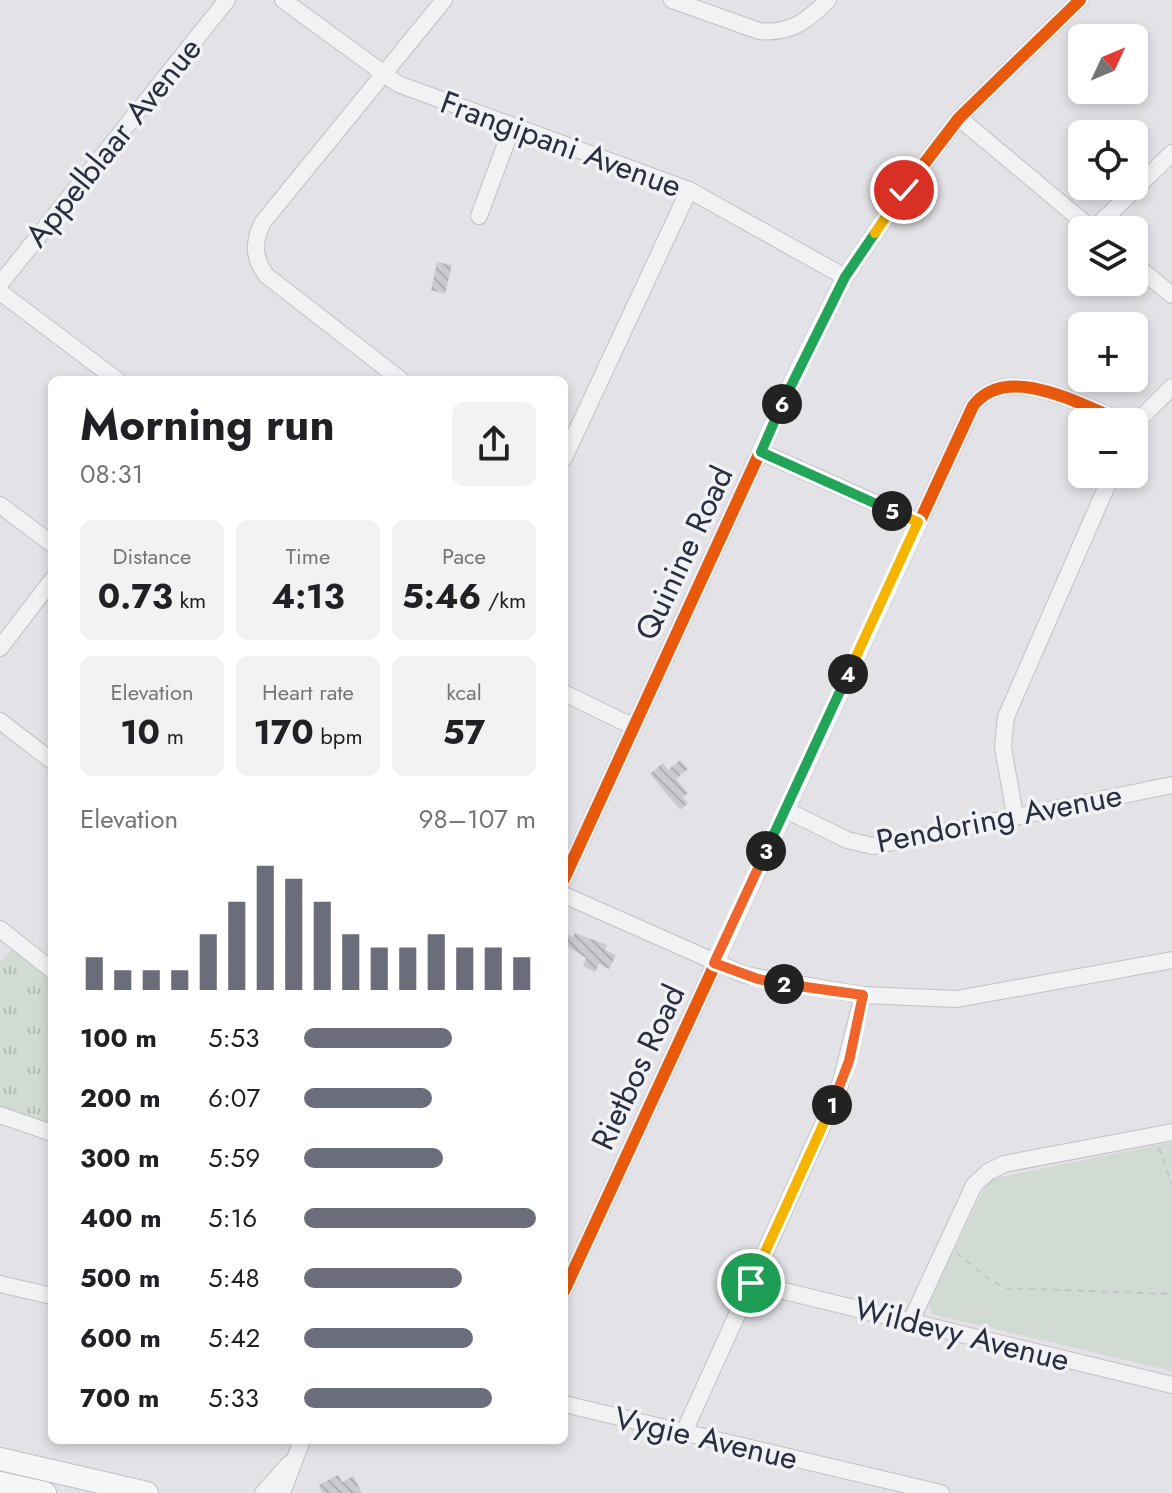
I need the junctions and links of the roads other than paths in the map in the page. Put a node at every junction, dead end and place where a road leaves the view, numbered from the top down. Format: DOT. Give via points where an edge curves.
graph roads {
  1 [pos="227,0"];
  2 [pos="283,0"];
  3 [pos="444,0"];
  4 [pos="672,0"];
  5 [pos="828,0"];
  6 [pos="1080,0"];
  7 [pos="382,75"];
  8 [pos="959,118"];
  9 [pos="512,127"];
  10 [pos="1172,153"];
  11 [pos="689,190"];
  12 [pos="479,216"];
  13 [pos="1076,216"];
  14 [pos="1107,216"];
  15 [pos="1148,275"];
  16 [pos="845,277"];
  17 [pos="0,284"];
  18 [pos="0,292"];
  19 [pos="1172,295"];
  20 [pos="112,376"];
  21 [pos="396,376"];
  22 [pos="1172,387"];
  23 [pos="1085,408"];
  24 [pos="1148,411"];
  25 [pos="568,449"];
  26 [pos="761,452"];
  27 [pos="1106,488"];
  28 [pos="0,505"];
  29 [pos="918,522"];
  30 [pos="48,541"];
  31 [pos="48,585"];
  32 [pos="0,648"];
  33 [pos="568,695"];
  34 [pos="0,721"];
  35 [pos="632,726"];
  36 [pos="48,758"];
  37 [pos="1172,785"];
  38 [pos="786,810"];
  39 [pos="1015,816"];
  40 [pos="568,870"];
  41 [pos="568,897"];
  42 [pos="0,929"];
  43 [pos="1172,960"];
  44 [pos="714,963"];
  45 [pos="48,967"];
  46 [pos="863,995"];
  47 [pos="0,1115"];
  48 [pos="48,1132"];
  49 [pos="1164,1134"];
  50 [pos="568,1282"];
  51 [pos="751,1283"];
  52 [pos="0,1284"];
  53 [pos="48,1295"];
  54 [pos="911,1321"];
  55 [pos="1172,1385"];
  56 [pos="568,1405"];
  57 [pos="684,1432"];
  58 [pos="300,1444"];
  59 [pos="0,1459"];
  60 [pos="293,1460"];
  61 [pos="0,1483"];
  62 [pos="45,1493"];
  63 [pos="147,1493"];
  64 [pos="263,1493"];
  65 [pos="282,1493"];
  66 [pos="941,1493"];
  1 -- 17 [label="street, Appelblaar Avenue"];
  2 -- 7 [label="street, Frangipani Avenue"];
  3 -- 7 [label="street"];
  4 -- 5 [label="street" via="772,32 797,27"];
  6 -- 8 [label="street, Quinine Road"];
  7 -- 9 [label="street, Frangipani Avenue"];
  7 -- 21 [label="street" via="263,222 255,245 267,276"];
  8 -- 13 [label="street"];
  8 -- 16 [label="street, Quinine Road"];
  9 -- 11 [label="street, Frangipani Avenue"];
  9 -- 12 [label="street"];
  10 -- 14 [label="street"];
  11 -- 16 [label="street, Frangipani Avenue"];
  11 -- 25 [label="street"];
  15 -- 19 [label="street"];
  16 -- 26 [label="street, Quinine Road"];
  18 -- 20 [label="street"];
  22 -- 24 [label="street"];
  23 -- 29 [label="street, Rietbos Road" via="1018,384 987,391 973,406"];
  26 -- 29 [label="street"];
  26 -- 35 [label="street, Quinine Road"];
  27 -- 39 [label="street" via="1003,727"];
  28 -- 30 [label="street"];
  29 -- 38 [label="street, Rietbos Road"];
  31 -- 32 [label="street"];
  33 -- 35 [label="street"];
  34 -- 36 [label="street"];
  35 -- 40 [label="street, Quinine Road"];
  37 -- 39 [label="street, Pendoring Avenue"];
  38 -- 39 [label="street, Pendoring Avenue" via="847,840 873,846"];
  38 -- 44 [label="street, Rietbos Road"];
  41 -- 44 [label="street"];
  42 -- 45 [label="street"];
  43 -- 46 [label="street" via="957,999"];
  44 -- 46 [label="street" via="758,979"];
  44 -- 50 [label="street, Rietbos Road"];
  46 -- 51 [label="street" via="846,1072"];
  47 -- 48 [label="street"];
  49 -- 54 [label="street" via="995,1168 974,1185"];
  51 -- 54 [label="street, Wildevy Avenue"];
  51 -- 57 [label="street"];
  52 -- 53 [label="street"];
  54 -- 55 [label="street, Wildevy Avenue"];
  56 -- 57 [label="street, Vygie Avenue"];
  57 -- 66 [label="street, Vygie Avenue"];
  58 -- 60 [label="street"];
  59 -- 63 [label="main road"];
  60 -- 64 [label="street"];
  60 -- 65 [label="street"];
  61 -- 62 [label="main road"];
}
